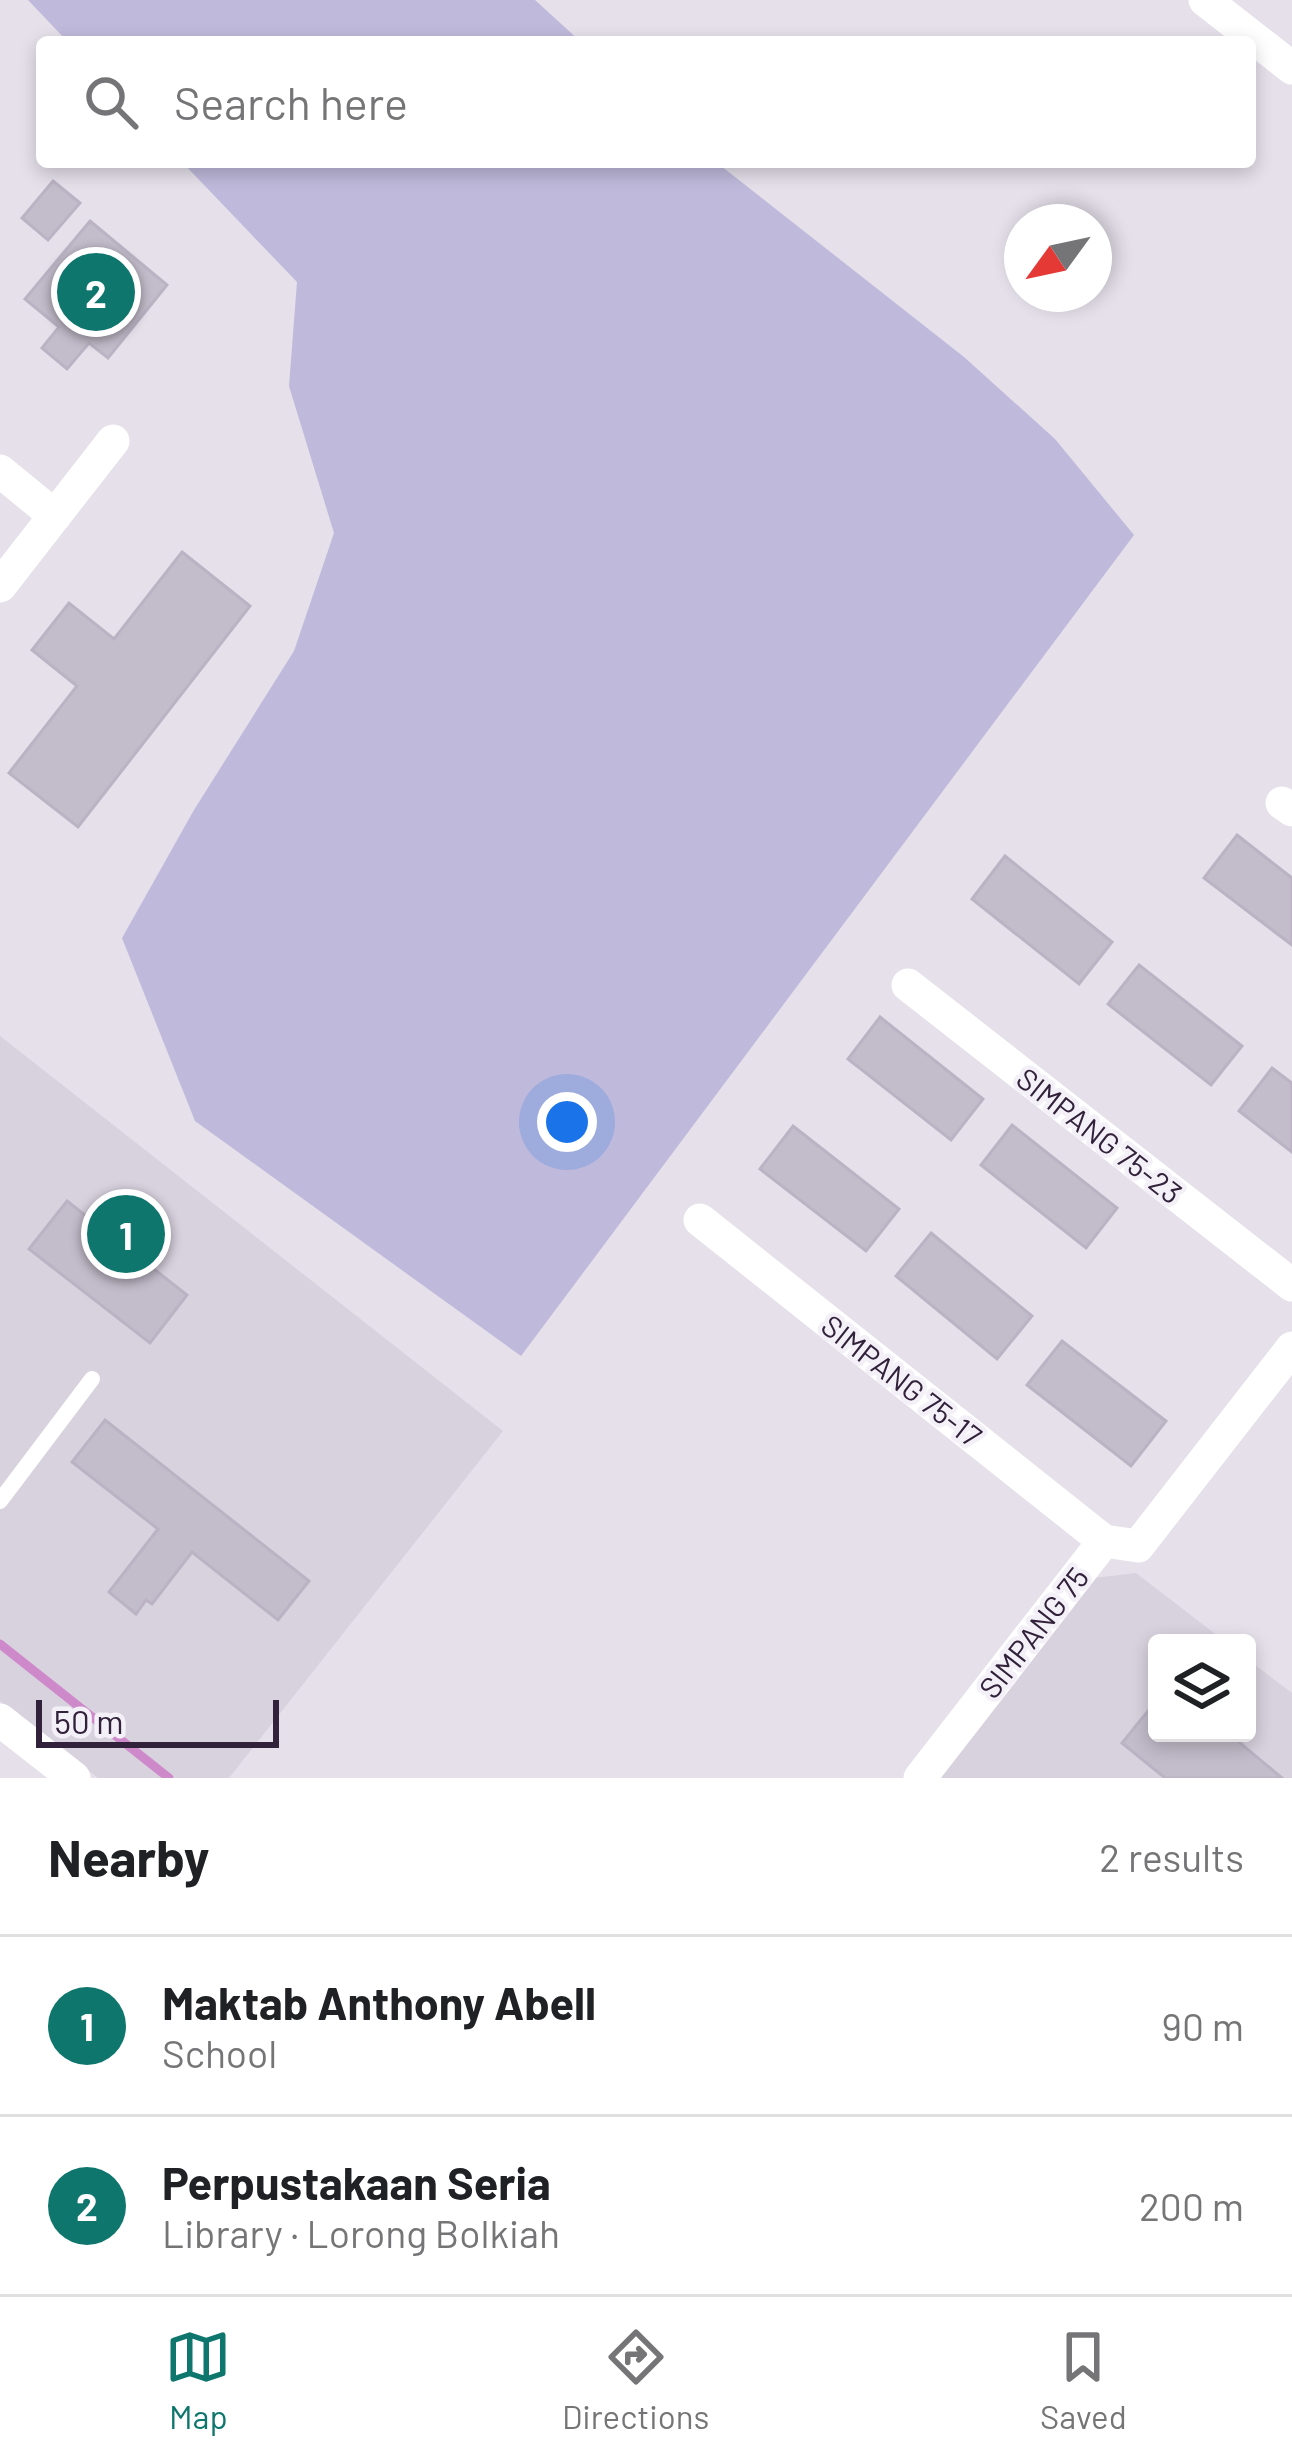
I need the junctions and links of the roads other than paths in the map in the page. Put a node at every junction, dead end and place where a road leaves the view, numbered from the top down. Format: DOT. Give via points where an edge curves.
graph roads {
  1 [pos="1205,0"];
  2 [pos="1251,36"];
  3 [pos="1256,40"];
  4 [pos="1292,68"];
  5 [pos="113,441"];
  6 [pos="0,472"];
  7 [pos="55,516"];
  8 [pos="0,586"];
  9 [pos="908,985"];
  10 [pos="700,1220"];
  11 [pos="1292,1285"];
  12 [pos="1292,1348"];
  13 [pos="92,1379"];
  14 [pos="0,1499"];
  15 [pos="1104,1541"];
  16 [pos="0,1720"];
  17 [pos="74,1778"];
  18 [pos="920,1778"];
  1 -- 2 [label="street"];
  3 -- 4 [label="street"];
  5 -- 7 [label="street"];
  6 -- 7 [label="street"];
  7 -- 8 [label="street"];
  9 -- 11 [label="street, SIMPANG 75-23"];
  10 -- 15 [label="street, SIMPANG 75-17"];
  12 -- 15 [label="street, SIMPANG 75" via="1138,1546"];
  13 -- 14 [label="lane"];
  15 -- 18 [label="street, SIMPANG 75"];
  16 -- 17 [label="street"];
}
